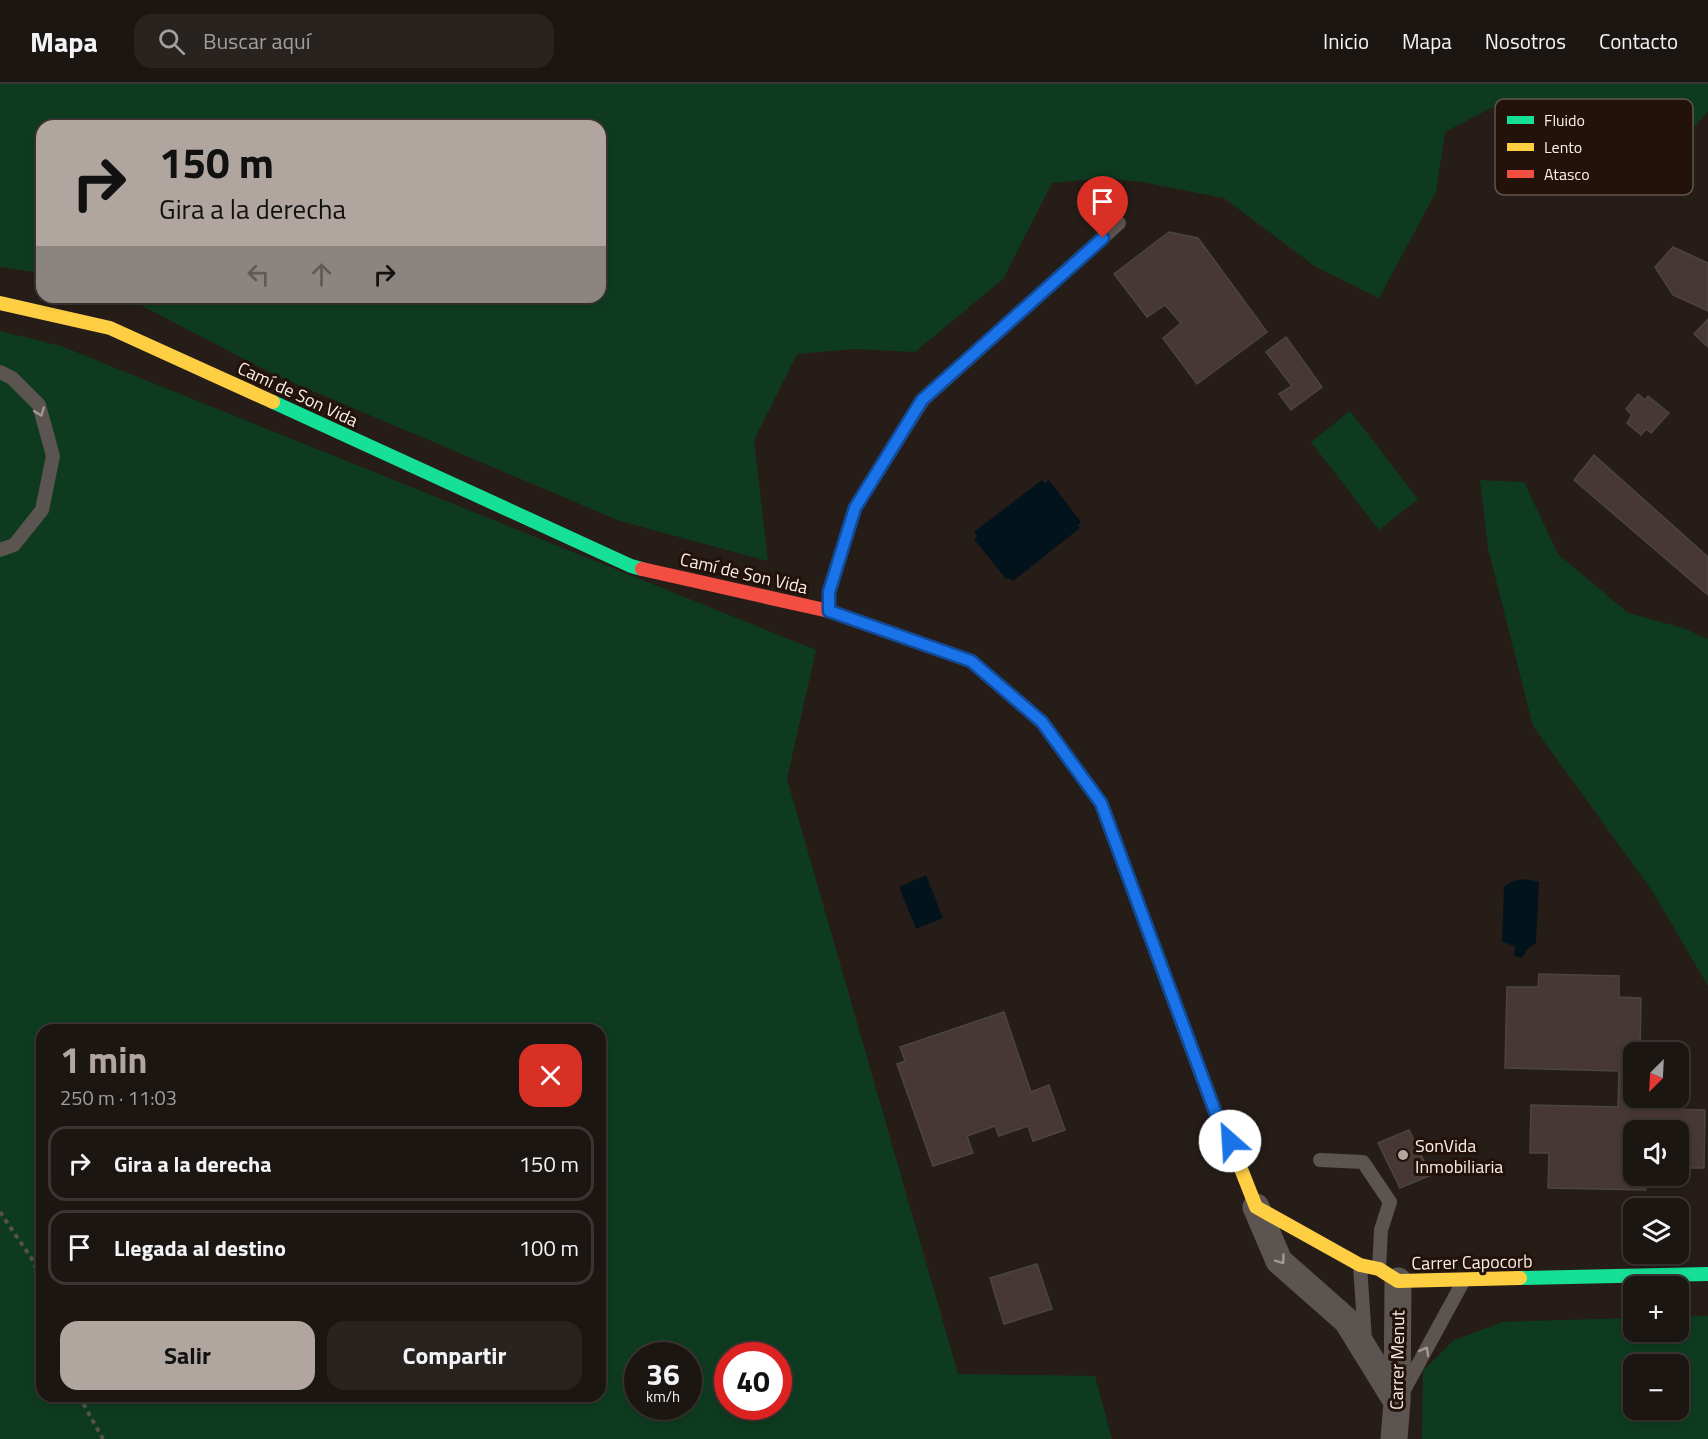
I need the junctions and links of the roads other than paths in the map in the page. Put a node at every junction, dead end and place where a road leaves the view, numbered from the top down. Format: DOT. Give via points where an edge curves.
graph roads {
  1 [pos="1119,224"];
  2 [pos="0,303"];
  3 [pos="0,372"];
  4 [pos="0,550"];
  5 [pos="829,611"];
  6 [pos="1320,1160"];
  7 [pos="1256,1207"];
  8 [pos="1360,1265"];
  9 [pos="1708,1274"];
  10 [pos="1388,1275"];
  11 [pos="1464,1280"];
  12 [pos="1366,1351"];
  13 [pos="1397,1402"];
  14 [pos="1394,1439"];
  1 -- 5 [label="lane" via="922,400 855,508 829,592"];
  2 -- 5 [label="street, Camí de Son Vida" via="110,328 631,566"];
  3 -- 4 [label="lane, one-way" via="12,378 39,405 53,456 42,510 14,545"];
  5 -- 7 [label="street, Camí de Son Vida" via="971,661 1042,722 1101,803 1216,1114"];
  6 -- 10 [label="lane" via="1363,1162 1390,1202 1381,1230"];
  7 -- 8 [label="street, Carrer Capocorb"];
  7 -- 12 [label="street, one-way" via="1279,1261 1347,1321"];
  8 -- 10 [label="street, Carrer Capocorb"];
  8 -- 12 [label="lane"];
  9 -- 11 [label="street, Carrer Capocorb"];
  10 -- 11 [label="street, Carrer Capocorb"];
  10 -- 13 [label="street, Carrer Menut"];
  13 -- 11 [label="lane, one-way"];
  12 -- 13 [label="street"];
  13 -- 14 [label="street, Carrer Menut"];
}
